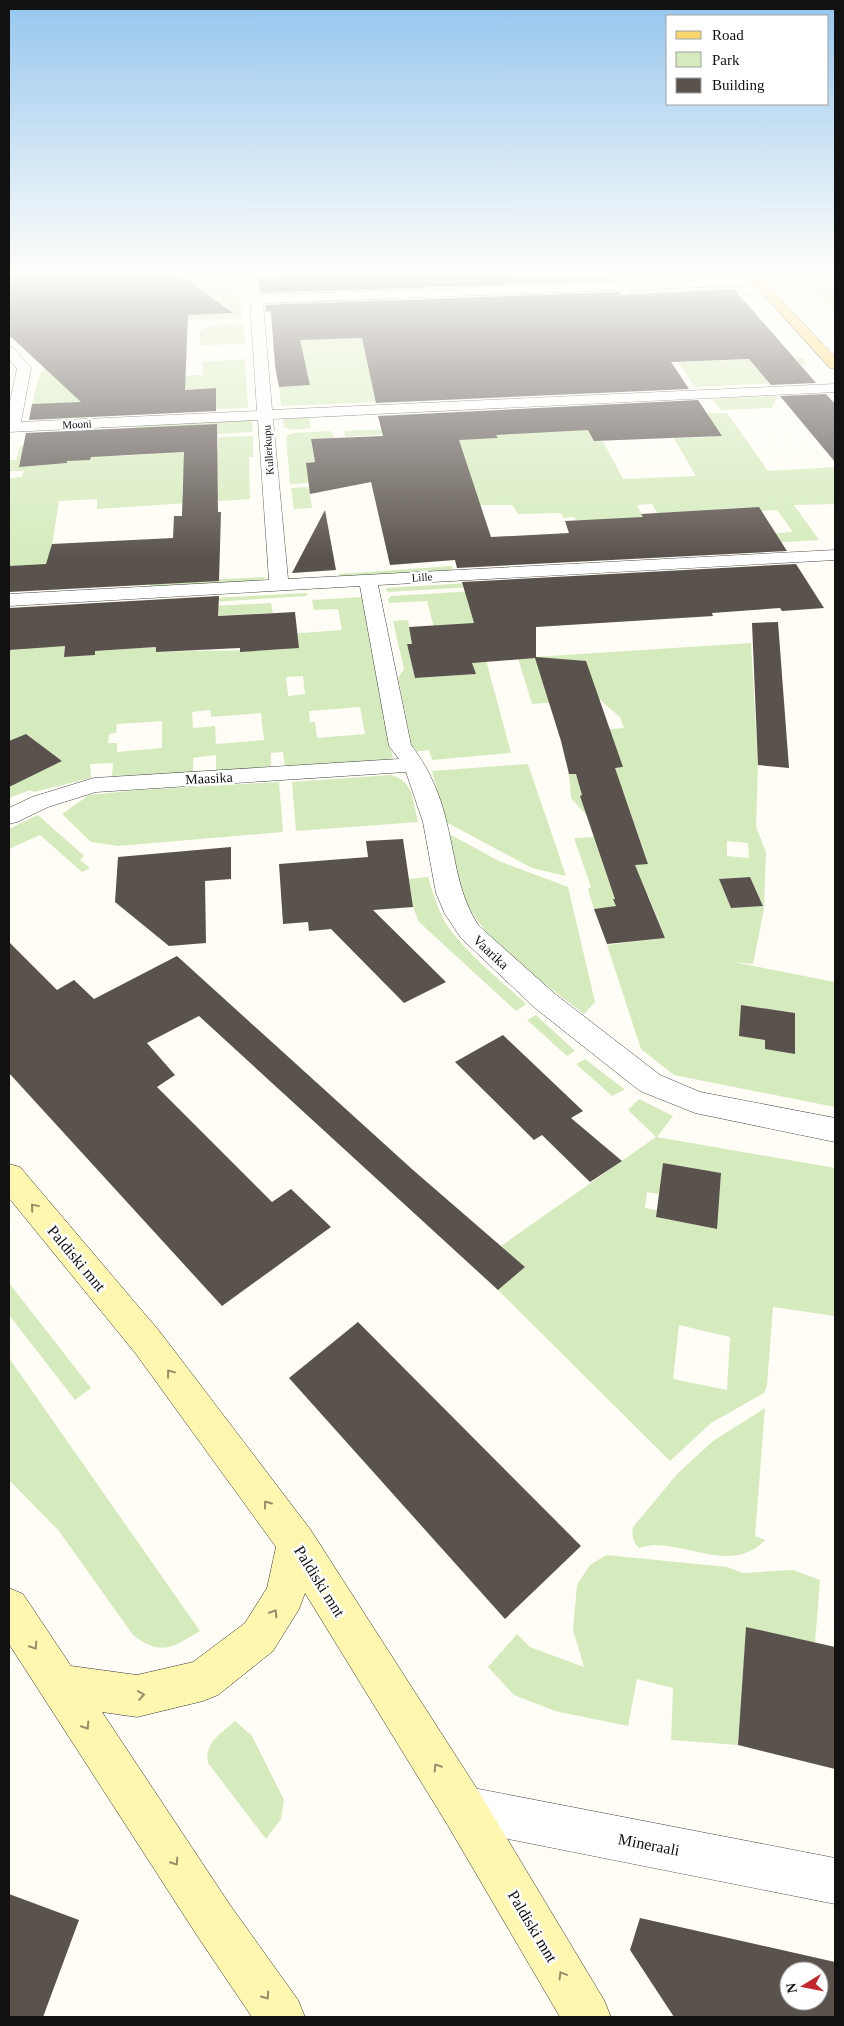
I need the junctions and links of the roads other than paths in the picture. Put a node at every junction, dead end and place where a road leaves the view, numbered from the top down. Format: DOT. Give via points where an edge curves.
graph roads {
  1 [pos="24,369"];
  2 [pos="262,369"];
  3 [pos="835,388"];
  4 [pos="266,415"];
  5 [pos="11,427"];
  6 [pos="835,555"];
  7 [pos="368,580"];
  8 [pos="279,586"];
  9 [pos="9,600"];
  10 [pos="407,756"];
  11 [pos="9,817"];
  12 [pos="835,1130"];
  13 [pos="9,1176"];
  14 [pos="296,1543"];
  15 [pos="9,1608"];
  16 [pos="59,1685"];
  17 [pos="463,1808"];
  18 [pos="835,1881"];
  19 [pos="281,2017"];
  20 [pos="587,2017"];
  1 -- 5 [label="street"];
  2 -- 4 [label="street, Kullerkupu"];
  3 -- 4 [label="street, Mooni"];
  4 -- 5 [label="street, Mooni"];
  4 -- 8 [label="street, Kullerkupu"];
  6 -- 7 [label="street, Lille"];
  7 -- 8 [label="street, Lille"];
  7 -- 10 [label="street, Vaarika"];
  8 -- 9 [label="street, Lille"];
  10 -- 11 [label="street, Maasika" via="94,785 40,802"];
  10 -- 12 [label="street, Vaarika" via="434,822 449,893 458,914 470,932 545,1002 650,1083 695,1102"];
  14 -- 13 [label="main road, Paldiski mnt, one-way" via="148,1343"];
  16 -- 14 [label="main road, one-way" via="137,1696 203,1680 259,1637 285,1595"];
  17 -- 14 [label="main road, Paldiski mnt, one-way"];
  15 -- 16 [label="main road, one-way"];
  16 -- 19 [label="main road, one-way"];
  17 -- 18 [label="street, Mineraali"];
  20 -- 17 [label="main road, Paldiski mnt, one-way"];
}
